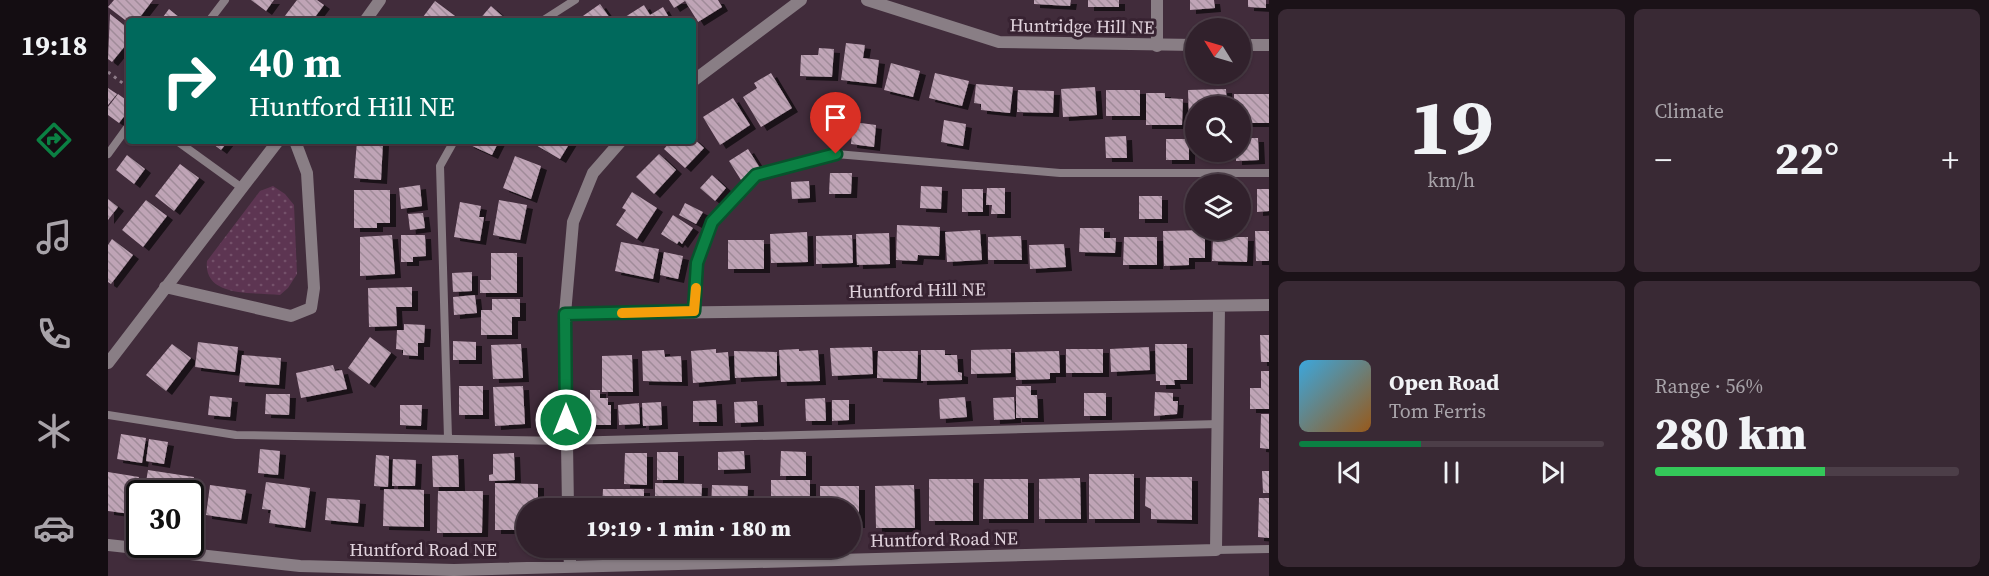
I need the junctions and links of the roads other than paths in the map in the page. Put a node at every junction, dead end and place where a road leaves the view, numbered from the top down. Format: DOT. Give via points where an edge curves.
graph roads {
  1 [pos="225,0"];
  2 [pos="380,0"];
  3 [pos="575,0"];
  4 [pos="801,0"];
  5 [pos="867,0"];
  6 [pos="1157,0"];
  7 [pos="211,18"];
  8 [pos="367,18"];
  9 [pos="547,18"];
  10 [pos="1157,45"];
  11 [pos="1185,45"];
  12 [pos="1251,45"];
  13 [pos="1269,45"];
  14 [pos="696,79"];
  15 [pos="126,129"];
  16 [pos="181,144"];
  17 [pos="276,144"];
  18 [pos="296,144"];
  19 [pos="452,144"];
  20 [pos="618,144"];
  21 [pos="108,154"];
  22 [pos="1269,173"];
  23 [pos="242,188"];
  24 [pos="165,287"];
  25 [pos="1269,305"];
  26 [pos="1220,307"];
  27 [pos="694,311"];
  28 [pos="565,314"];
  29 [pos="108,363"];
  30 [pos="108,415"];
  31 [pos="1219,424"];
  32 [pos="448,438"];
  33 [pos="566,441"];
  34 [pos="568,498"];
  35 [pos="108,545"];
  36 [pos="1269,549"];
  37 [pos="1216,550"];
  38 [pos="570,558"];
  39 [pos="570,566"];
  1 -- 7 [label="lane"];
  2 -- 8 [label="street"];
  3 -- 9 [label="lane"];
  4 -- 14 [label="street"];
  5 -- 10 [label="street, Huntridge Hill NE" via="999,42"];
  6 -- 10 [label="street"];
  10 -- 11 [label="street, Huntridge Hill NE"];
  12 -- 13 [label="street"];
  15 -- 21 [label="lane"];
  16 -- 23 [label="lane"];
  17 -- 23 [label="street"];
  18 -- 24 [label="street" via="307,172 314,288 311,308 291,316"];
  19 -- 32 [label="lane" via="440,166"];
  20 -- 28 [label="street" via="593,173 573,222"];
  22 -- 27 [label="lane" via="1060,173 836,154 756,175 712,222 697,263"];
  23 -- 24 [label="street"];
  24 -- 29 [label="street"];
  25 -- 26 [label="street, Huntford Hill NE"];
  26 -- 27 [label="street, Huntford Hill NE"];
  26 -- 31 [label="street"];
  27 -- 28 [label="street, Huntford Hill NE"];
  28 -- 33 [label="street"];
  30 -- 32 [label="lane" via="236,435"];
  31 -- 33 [label="lane"];
  31 -- 37 [label="street"];
  32 -- 33 [label="lane"];
  33 -- 34 [label="street"];
  35 -- 39 [label="street, Huntford Road NE" via="300,566 454,570"];
  36 -- 37 [label="lane"];
  37 -- 39 [label="street, Huntford Road NE"];
  38 -- 39 [label="street"];
}
